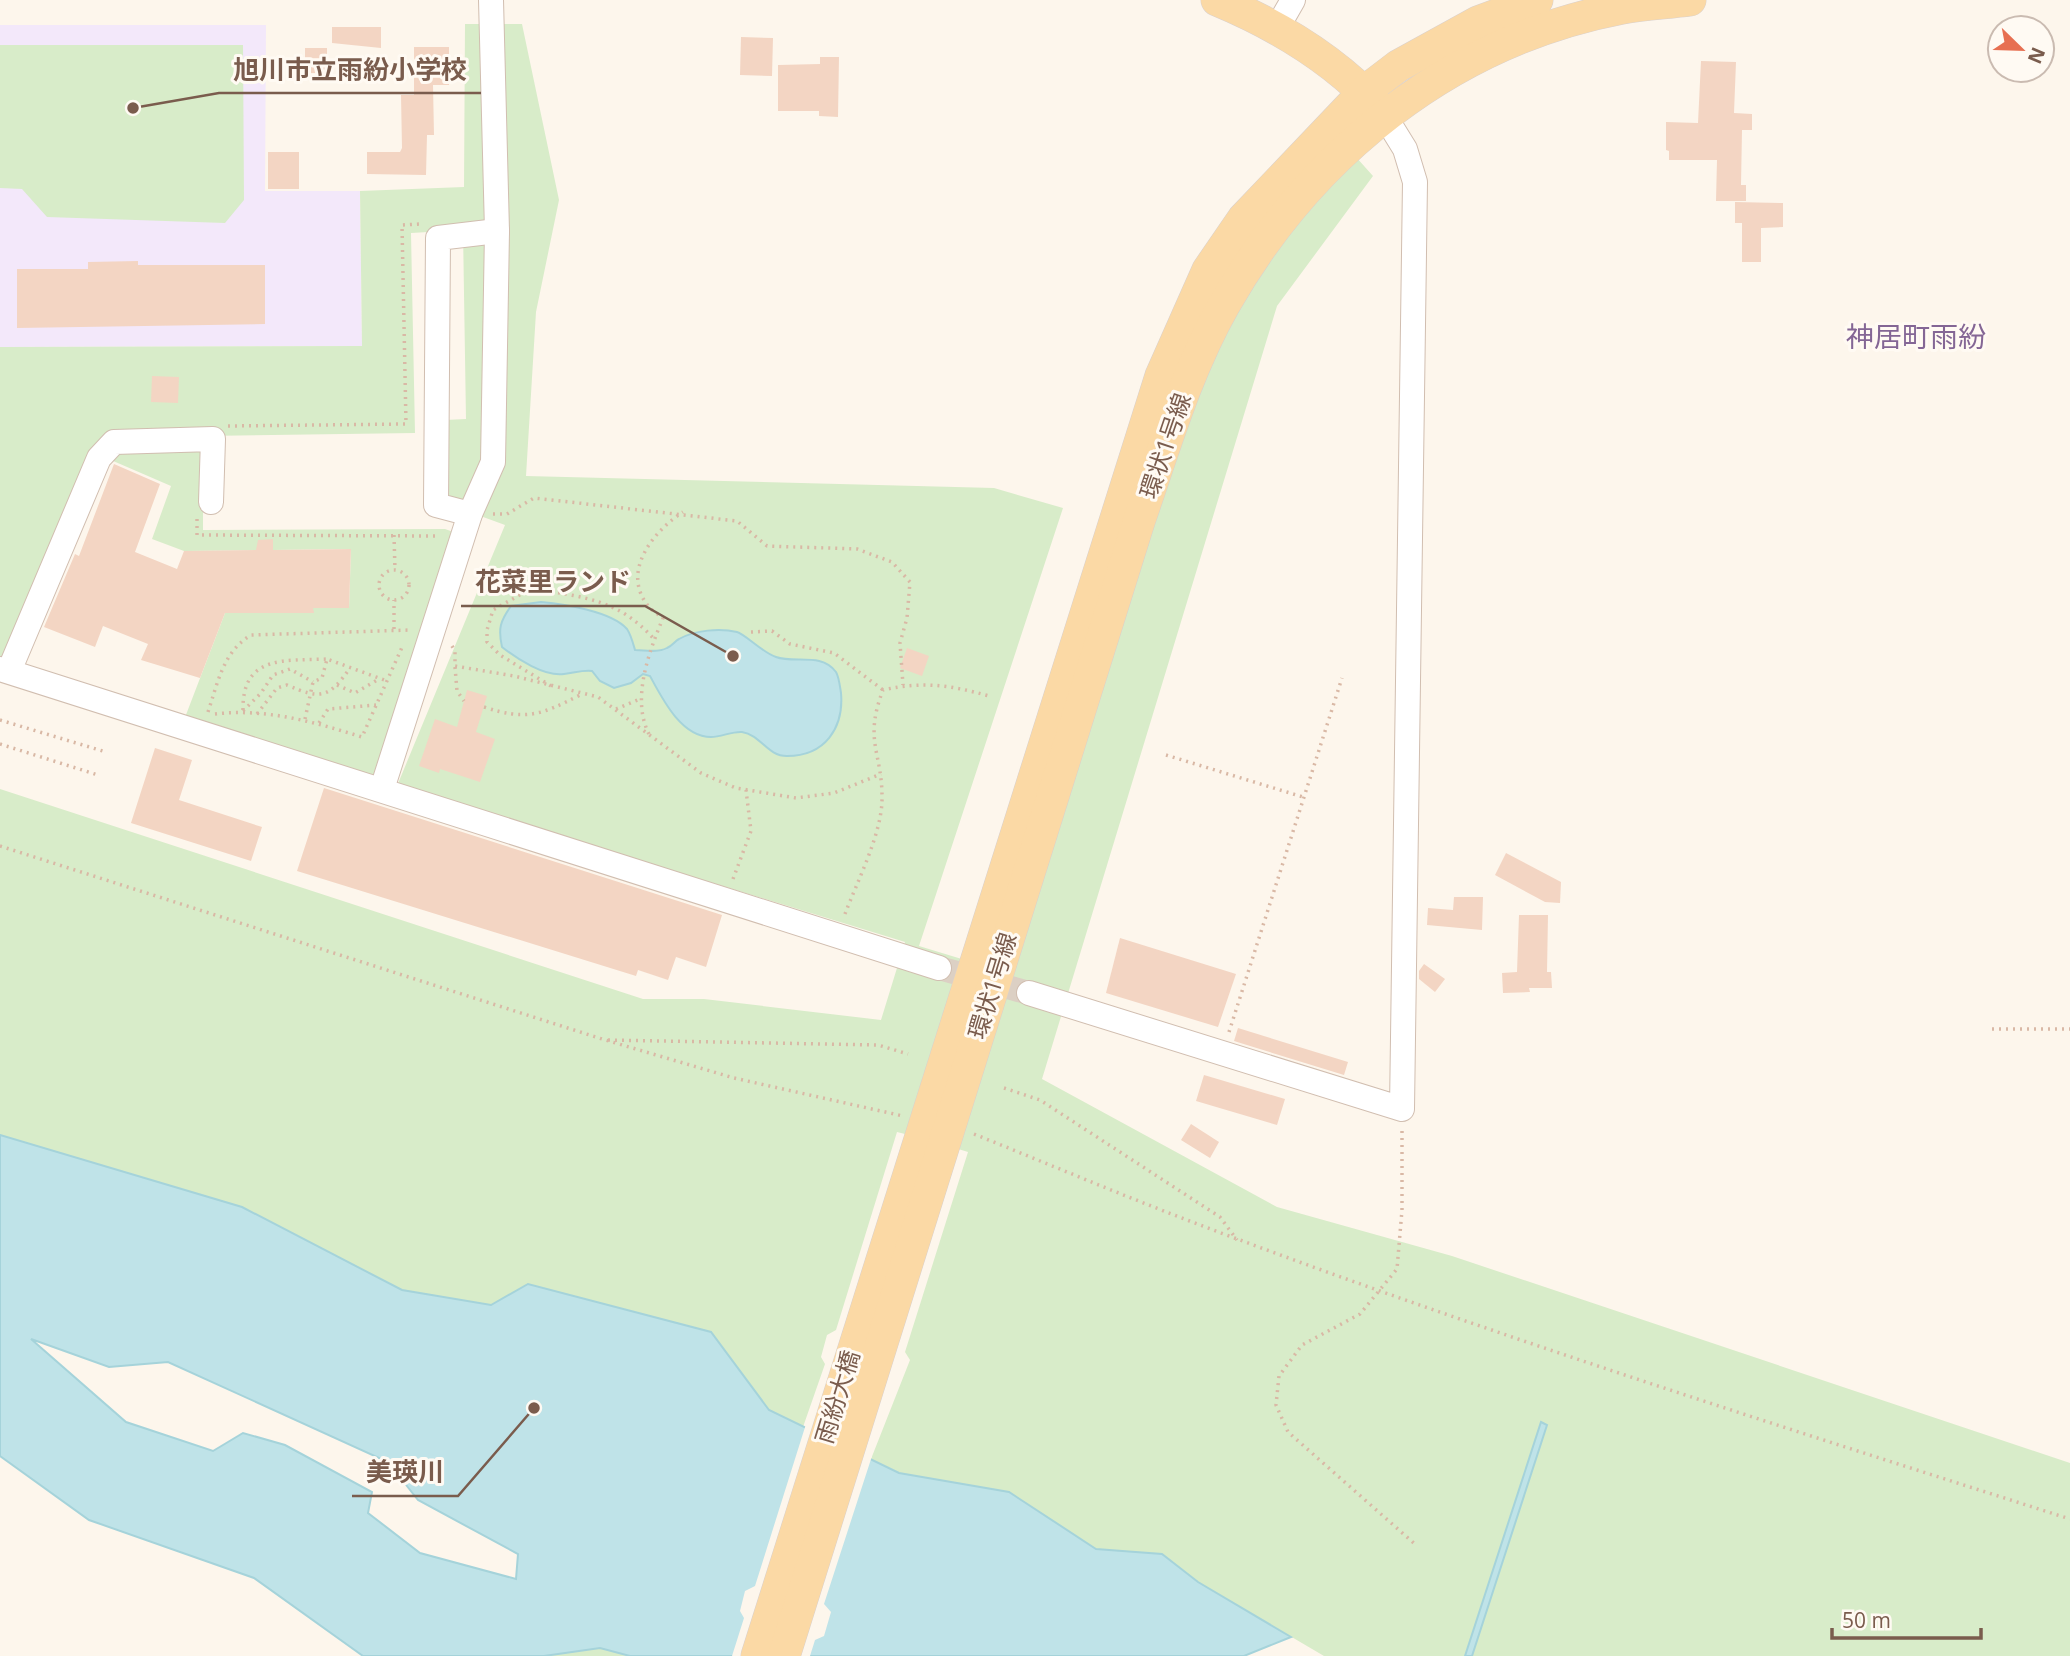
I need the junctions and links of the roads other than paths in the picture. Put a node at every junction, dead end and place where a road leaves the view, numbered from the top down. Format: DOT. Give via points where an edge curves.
graph roads {
  1 [pos="491,0"];
  2 [pos="1217,0"];
  3 [pos="1293,0"];
  4 [pos="1538,0"];
  5 [pos="1690,0"];
  6 [pos="1277,28"];
  7 [pos="1374,103"];
  8 [pos="496,231"];
  9 [pos="204,505"];
  10 [pos="466,513"];
  11 [pos="4,670"];
  12 [pos="382,789"];
  13 [pos="939,968"];
  14 [pos="1030,993"];
  15 [pos="934,1132"];
  16 [pos="757,1656"];
  17 [pos="784,1656"];
  1 -- 8 [label="street"];
  2 -- 6 [label="main road"];
  3 -- 6 [label="street"];
  4 -- 7 [label="main road, 環状1号線" via="1478,22 1398,66"];
  5 -- 7 [label="main road, 環状1号線" via="1622,8 1552,26 1483,55 1414,92"];
  6 -- 7 [label="main road"];
  7 -- 14 [label="street" via="1405,149 1415,182 1402,1109"];
  7 -- 15 [label="main road, 環状1号線" via="1243,219 1208,270 1161,376"];
  8 -- 10 [label="street" via="493,463"];
  8 -- 10 [label="street" via="438,239 436,505"];
  9 -- 11 [label="street" via="213,439 114,442 99,458"];
  10 -- 12 [label="street"];
  11 -- 12 [label="street"];
  12 -- 13 [label="street"];
  15 -- 16 [label="main road, 雨紛大橋"];
  15 -- 17 [label="main road, 雨紛大橋"];
}
